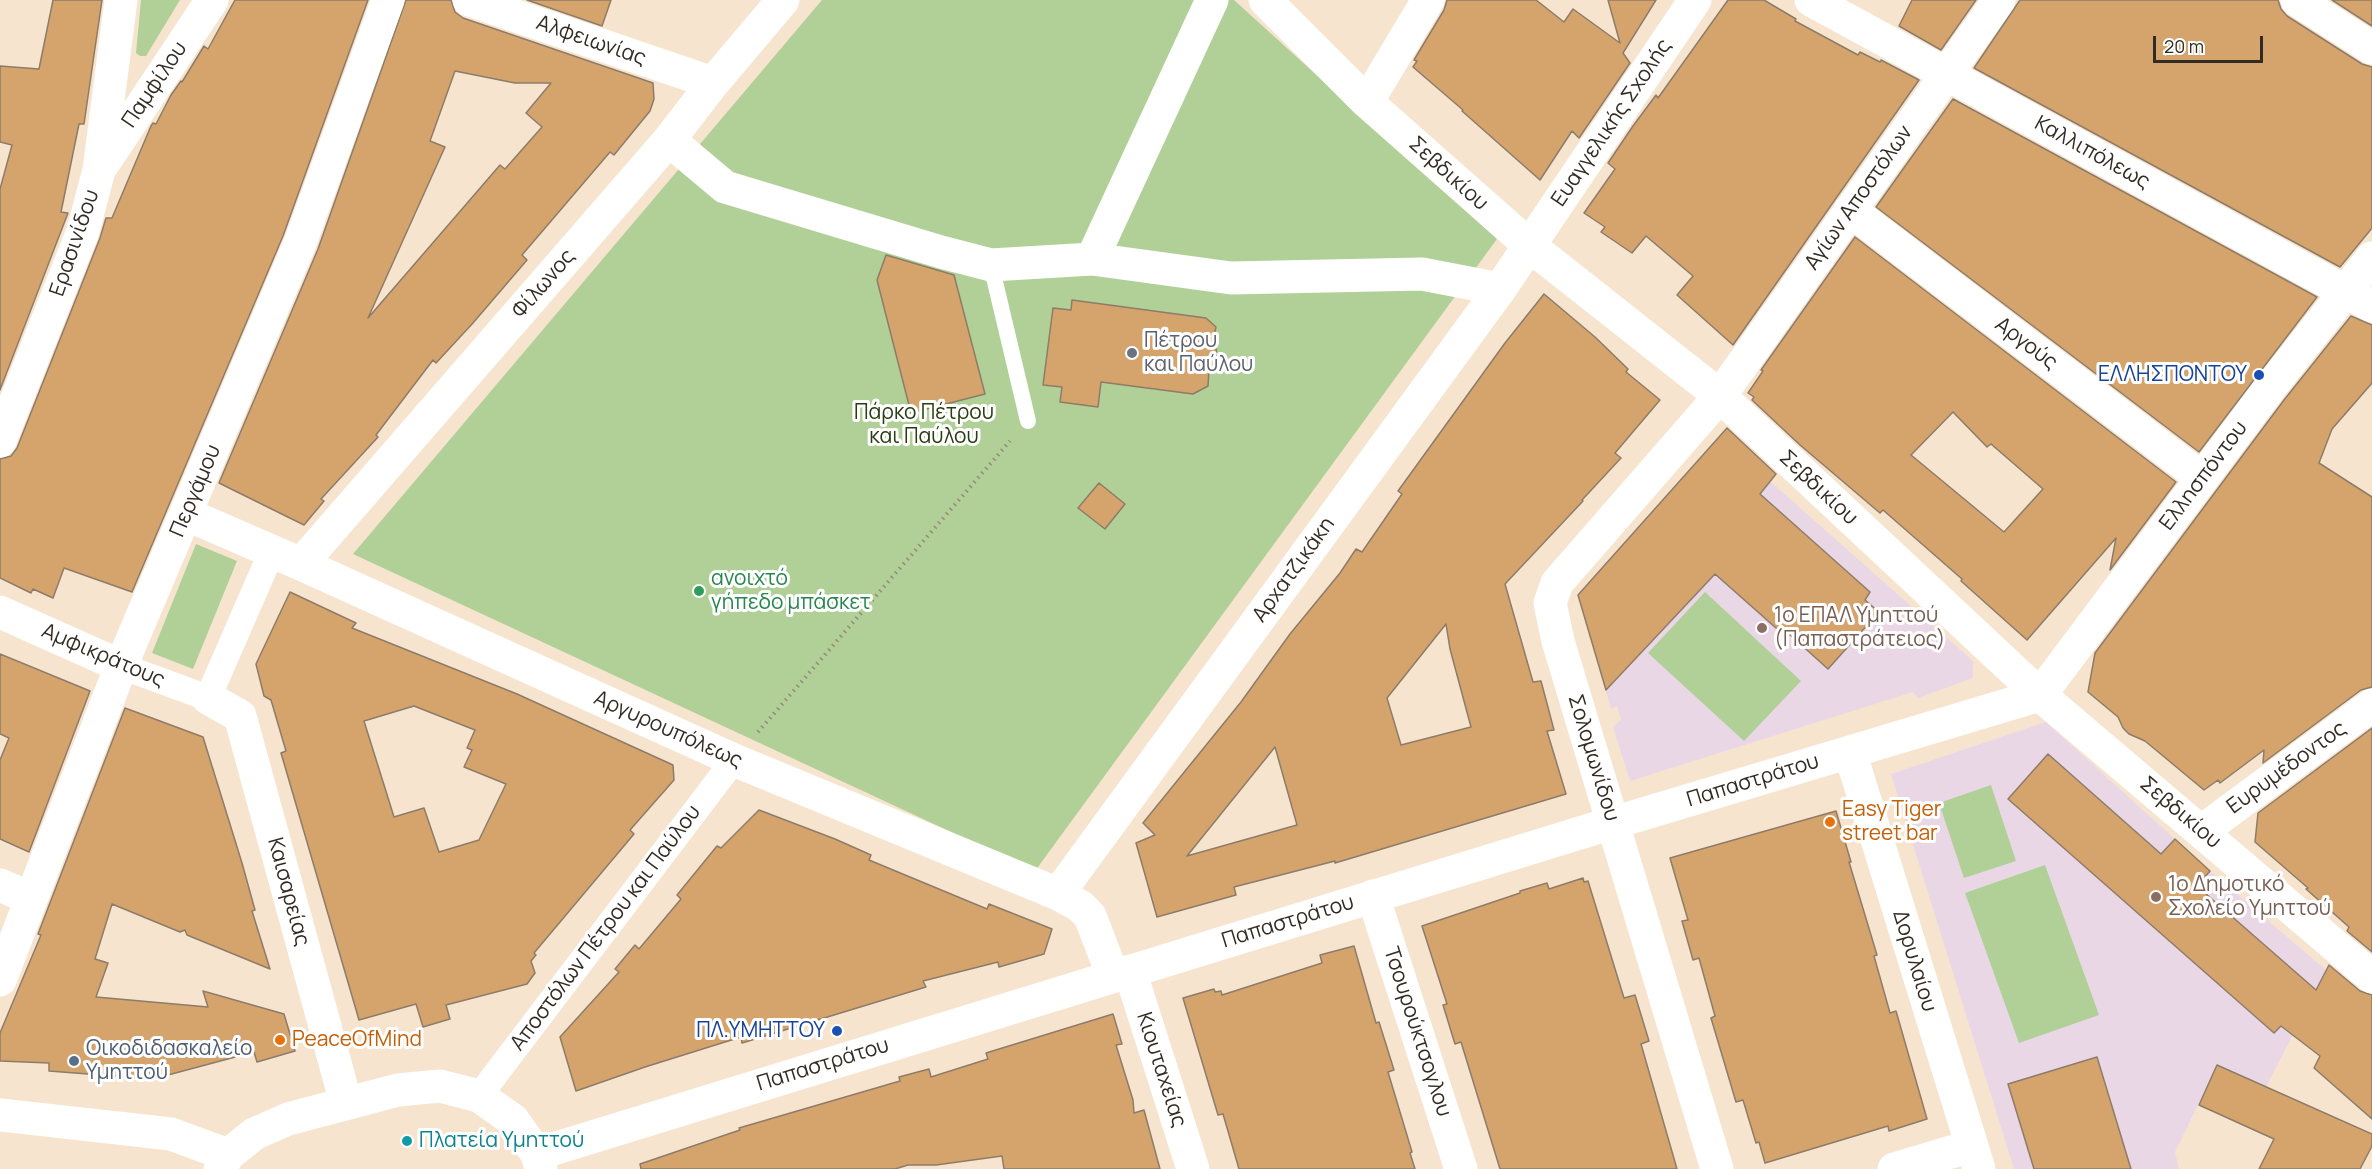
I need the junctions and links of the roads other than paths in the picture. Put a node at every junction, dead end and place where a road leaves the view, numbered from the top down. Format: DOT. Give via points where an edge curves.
graph roads {
  1 [pos="121,0"];
  2 [pos="212,0"];
  3 [pos="388,0"];
  4 [pos="469,0"];
  5 [pos="783,0"];
  6 [pos="1212,0"];
  7 [pos="1265,0"];
  8 [pos="1428,0"];
  9 [pos="1695,0"];
  10 [pos="1811,0"];
  11 [pos="1999,0"];
  12 [pos="2296,0"];
  13 [pos="525,9"];
  14 [pos="2372,48"];
  15 [pos="1947,74"];
  16 [pos="712,83"];
  17 [pos="1367,102"];
  18 [pos="669,140"];
  19 [pos="99,170"];
  20 [pos="1851,210"];
  21 [pos="1530,246"];
  22 [pos="2372,258"];
  23 [pos="1092,259"];
  24 [pos="991,264"];
  25 [pos="1500,289"];
  26 [pos="2358,299"];
  27 [pos="1720,396"];
  28 [pos="1028,421"];
  29 [pos="0,441"];
  30 [pos="2202,478"];
  31 [pos="186,514"];
  32 [pos="287,558"];
  33 [pos="0,612"];
  34 [pos="121,666"];
  35 [pos="2040,695"];
  36 [pos="208,698"];
  37 [pos="2372,705"];
  38 [pos="1850,752"];
  39 [pos="734,760"];
  40 [pos="1612,823"];
  41 [pos="2202,831"];
  42 [pos="0,885"];
  43 [pos="1058,894"];
  44 [pos="1373,896"];
  45 [pos="30,898"];
  46 [pos="1121,974"];
  47 [pos="2372,977"];
  48 [pos="0,980"];
  49 [pos="479,1096"];
  50 [pos="346,1103"];
  51 [pos="0,1115"];
  52 [pos="1975,1157"];
  53 [pos="539,1161"];
  54 [pos="224,1162"];
  55 [pos="1193,1169"];
  56 [pos="1461,1169"];
  57 [pos="1717,1169"];
  58 [pos="1894,1169"];
  1 -- 19 [label="street, Ερασινίδου"];
  2 -- 19 [label="street, Παμφίλου"];
  3 -- 31 [label="street, Περγάμου" via="300,243"];
  4 -- 13 [label="street, Αλφειωνίας"];
  5 -- 16 [label="street, Φίλωνος"];
  6 -- 23 [label="street"];
  7 -- 17 [label="street, Σεβδικίου"];
  8 -- 17 [label="street"];
  9 -- 21 [label="street, Ευαγγελικής Σχολής"];
  10 -- 15 [label="street, Καλλιπόλεως"];
  11 -- 15 [label="street, Αγίων Αποστόλων"];
  12 -- 14 [label="street"];
  13 -- 16 [label="street, Αλφειωνίας"];
  15 -- 20 [label="street, Αγίων Αποστόλων"];
  15 -- 26 [label="street, Καλλιπόλεως"];
  16 -- 18 [label="street, Φίλωνος"];
  17 -- 21 [label="street, Σεβδικίου"];
  18 -- 24 [label="street" via="725,187"];
  18 -- 32 [label="street, Φίλωνος"];
  19 -- 29 [label="street, Ερασινίδου" via="83,231"];
  20 -- 27 [label="street, Αγίων Αποστόλων"];
  20 -- 30 [label="street, Αργούς"];
  21 -- 25 [label="street, Αρχατζικάκη"];
  21 -- 27 [label="street, Σεβδικίου"];
  22 -- 26 [label="street, Ελλησπόντου"];
  23 -- 24 [label="street"];
  23 -- 25 [label="street" via="1231,278 1422,274"];
  24 -- 28 [label="lane"];
  25 -- 43 [label="street, Αρχατζικάκη"];
  26 -- 30 [label="street, Ελλησπόντου"];
  27 -- 35 [label="street, Σεβδικίου"];
  27 -- 40 [label="street, Σολομωνίδου" via="1557,583 1550,603"];
  30 -- 35 [label="street, Ελλησπόντου"];
  31 -- 32 [label="street, Αργυρουπόλεως"];
  31 -- 34 [label="street, Περγάμου"];
  32 -- 36 [label="street"];
  32 -- 39 [label="street, Αργυρουπόλεως"];
  33 -- 34 [label="street, Αμφικράτους"];
  34 -- 36 [label="street, Αμφικράτους"];
  34 -- 45 [label="street, Περγάμου"];
  35 -- 38 [label="street, Παπαστράτου"];
  35 -- 41 [label="street, Σεβδικίου"];
  36 -- 50 [label="street, Καισαρείας" via="240,716"];
  37 -- 41 [label="street, Ευρυμέδοντος"];
  38 -- 40 [label="street, Παπαστράτου"];
  38 -- 52 [label="street, Δορυλαίου"];
  39 -- 43 [label="street, Αργυρουπόλεως"];
  39 -- 49 [label="street, Αποστόλων Πέτρου και Παύλου"];
  40 -- 44 [label="street, Παπαστράτου"];
  40 -- 57 [label="street, Σολομωνίδου"];
  41 -- 47 [label="street, Σεβδικίου"];
  42 -- 45 [label="street"];
  43 -- 46 [label="street, Αργυρουπόλεως" via="1090,916"];
  44 -- 46 [label="street, Παπαστράτου"];
  44 -- 56 [label="street, Τσουρούκτσογλου"];
  45 -- 48 [label="street, Περγάμου"];
  46 -- 53 [label="street, Παπαστράτου"];
  46 -- 55 [label="street, Κιουταχείας"];
  49 -- 50 [label="street" via="440,1086 398,1090"];
  49 -- 53 [label="street" via="513,1120"];
  50 -- 54 [label="street" via="288,1119 254,1134"];
  51 -- 54 [label="street" via="171,1134"];
  52 -- 58 [label="street"];
}
